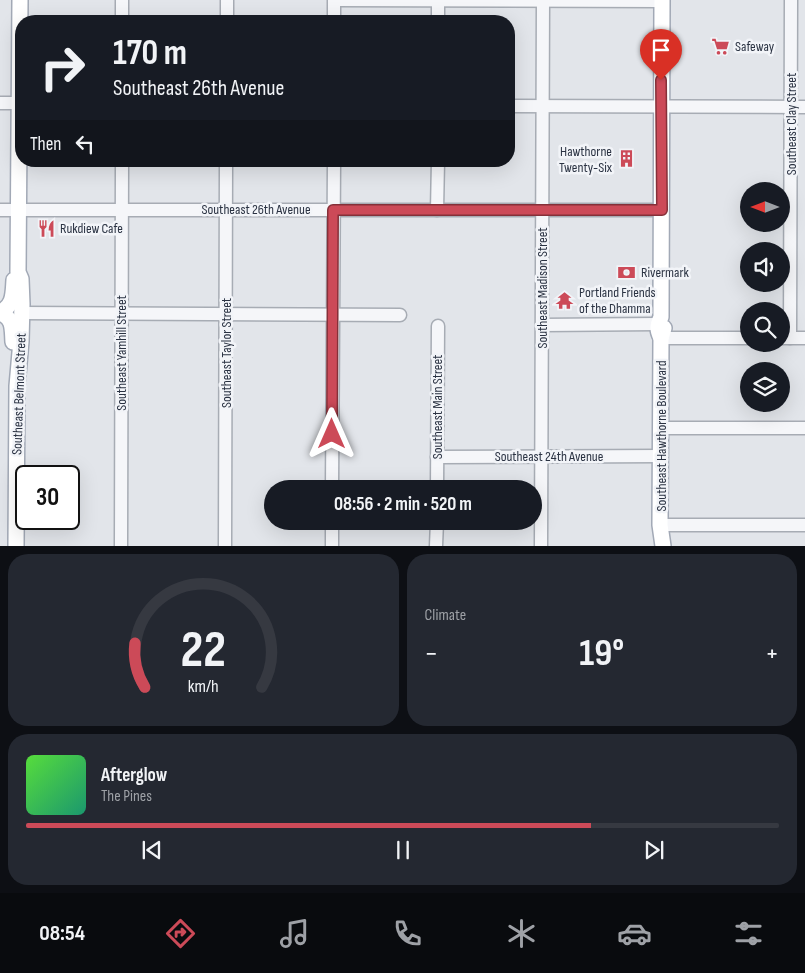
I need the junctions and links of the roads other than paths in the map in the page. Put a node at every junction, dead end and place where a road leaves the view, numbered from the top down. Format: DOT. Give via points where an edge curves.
graph roads {
  1 [pos="20,0"];
  2 [pos="122,0"];
  3 [pos="227,0"];
  4 [pos="335,0"];
  5 [pos="438,0"];
  6 [pos="662,0"];
  7 [pos="791,0"];
  8 [pos="543,1"];
  9 [pos="20,15"];
  10 [pos="122,15"];
  11 [pos="227,15"];
  12 [pos="334,15"];
  13 [pos="438,15"];
  14 [pos="0,103"];
  15 [pos="15,103"];
  16 [pos="515,106"];
  17 [pos="543,106"];
  18 [pos="661,106"];
  19 [pos="791,107"];
  20 [pos="805,107"];
  21 [pos="19,167"];
  22 [pos="122,167"];
  23 [pos="226,167"];
  24 [pos="334,167"];
  25 [pos="438,167"];
  26 [pos="18,209"];
  27 [pos="122,209"];
  28 [pos="226,209"];
  29 [pos="0,210"];
  30 [pos="333,210"];
  31 [pos="437,210"];
  32 [pos="542,210"];
  33 [pos="662,210"];
  34 [pos="18,272"];
  35 [pos="787,302"];
  36 [pos="0,313"];
  37 [pos="22,313"];
  38 [pos="121,313"];
  39 [pos="226,314"];
  40 [pos="333,315"];
  41 [pos="400,315"];
  42 [pos="542,325"];
  43 [pos="438,326"];
  44 [pos="660,326"];
  45 [pos="740,337"];
  46 [pos="790,338"];
  47 [pos="805,338"];
  48 [pos="17,380"];
  49 [pos="661,428"];
  50 [pos="805,428"];
  51 [pos="541,456"];
  52 [pos="661,456"];
  53 [pos="437,457"];
  54 [pos="332,480"];
  55 [pos="437,480"];
  56 [pos="805,525"];
  57 [pos="332,530"];
  58 [pos="436,530"];
  59 [pos="660,537"];
  60 [pos="16,546"];
  61 [pos="121,546"];
  62 [pos="226,546"];
  63 [pos="332,546"];
  64 [pos="436,546"];
  65 [pos="541,546"];
  1 -- 9 [label="main road, Southeast Belmont Street"];
  2 -- 10 [label="street"];
  3 -- 11 [label="street"];
  4 -- 5 [label="street"];
  4 -- 12 [label="street"];
  5 -- 8 [label="street"];
  5 -- 13 [label="street"];
  6 -- 8 [label="street"];
  6 -- 18 [label="main road, Southeast Hawthorne Boulevard"];
  7 -- 19 [label="street, Southeast Clay Street"];
  8 -- 17 [label="street, Southeast Madison Street"];
  14 -- 15 [label="street"];
  16 -- 17 [label="street"];
  17 -- 18 [label="street"];
  17 -- 32 [label="street, Southeast Madison Street"];
  18 -- 19 [label="street"];
  18 -- 33 [label="main road, Southeast Hawthorne Boulevard"];
  19 -- 20 [label="street"];
  19 -- 35 [label="street, Southeast Clay Street"];
  21 -- 26 [label="main road, Southeast Belmont Street"];
  22 -- 27 [label="street, Southeast Yamhill Street"];
  23 -- 28 [label="street, Southeast Taylor Street"];
  24 -- 30 [label="street"];
  25 -- 31 [label="street"];
  26 -- 27 [label="street, Southeast 26th Avenue"];
  26 -- 29 [label="street, Southeast 26th Avenue"];
  26 -- 34 [label="main road, Southeast Belmont Street"];
  27 -- 28 [label="street, Southeast 26th Avenue"];
  27 -- 38 [label="street, Southeast Yamhill Street"];
  28 -- 30 [label="street, Southeast 26th Avenue"];
  28 -- 39 [label="street, Southeast Taylor Street"];
  30 -- 31 [label="street, Southeast 26th Avenue"];
  30 -- 40 [label="street"];
  31 -- 32 [label="street, Southeast 26th Avenue"];
  32 -- 33 [label="street, Southeast 26th Avenue"];
  32 -- 42 [label="street, Southeast Madison Street"];
  33 -- 44 [label="main road, Southeast Hawthorne Boulevard"];
  34 -- 36 [label="main road, Southeast Belmont Street" via="11,303"];
  34 -- 37 [label="main road, Southeast Belmont Street"];
  36 -- 48 [label="main road" via="12,322"];
  37 -- 38 [label="street"];
  37 -- 48 [label="main road, Southeast Belmont Street"];
  38 -- 39 [label="street"];
  38 -- 61 [label="street, Southeast Yamhill Street"];
  39 -- 40 [label="street"];
  39 -- 62 [label="street, Southeast Taylor Street"];
  40 -- 41 [label="street"];
  40 -- 54 [label="street"];
  42 -- 44 [label="street"];
  42 -- 51 [label="street, Southeast Madison Street"];
  43 -- 53 [label="street, Southeast Main Street"];
  44 -- 45 [label="street"];
  44 -- 49 [label="main road, Southeast Hawthorne Boulevard"];
  46 -- 47 [label="street"];
  48 -- 60 [label="main road, Southeast Belmont Street"];
  49 -- 50 [label="street"];
  49 -- 52 [label="main road, Southeast Hawthorne Boulevard"];
  51 -- 52 [label="street, Southeast 24th Avenue"];
  51 -- 53 [label="street, Southeast 24th Avenue"];
  51 -- 65 [label="street, Southeast Madison Street"];
  52 -- 59 [label="main road, Southeast Hawthorne Boulevard"];
  53 -- 55 [label="street, Southeast Main Street"];
  56 -- 59 [label="street"];
  57 -- 63 [label="street"];
  58 -- 64 [label="street"];
}
